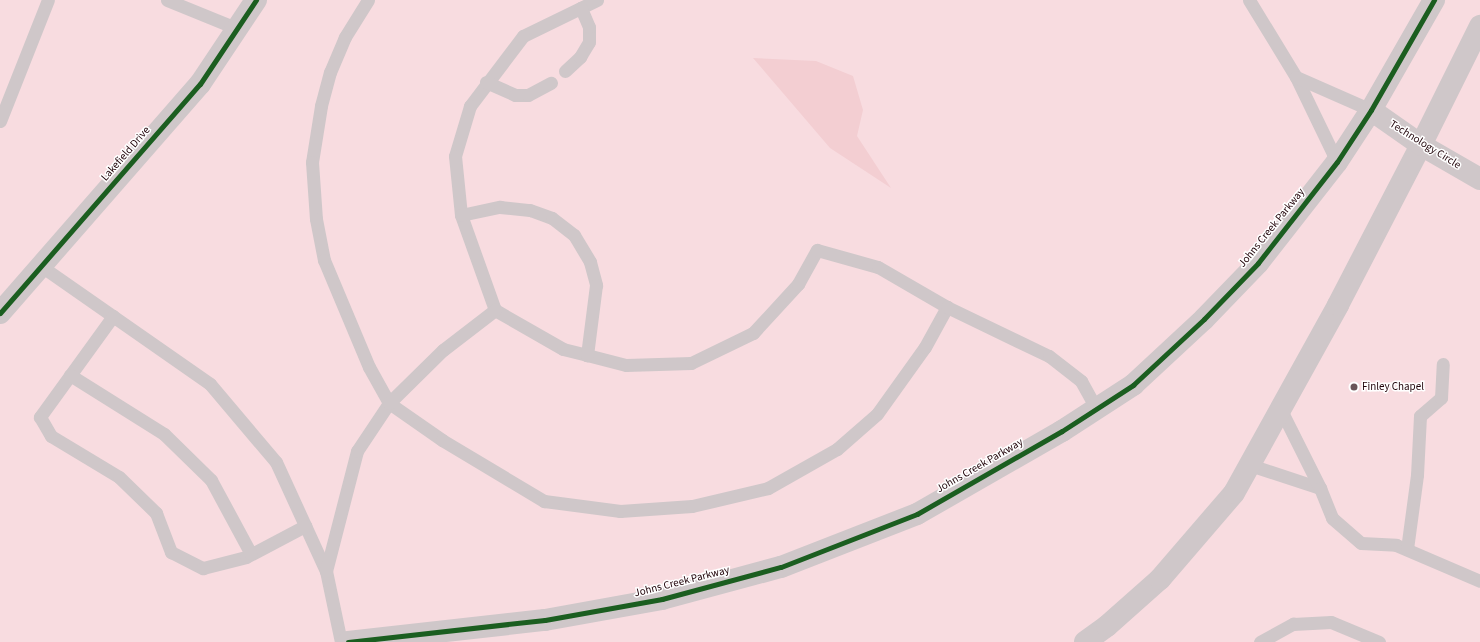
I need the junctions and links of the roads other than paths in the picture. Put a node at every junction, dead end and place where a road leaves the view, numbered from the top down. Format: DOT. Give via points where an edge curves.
graph roads {
  1 [pos="48,0"];
  2 [pos="167,0"];
  3 [pos="256,0"];
  4 [pos="368,0"];
  5 [pos="597,0"];
  6 [pos="1249,0"];
  7 [pos="1434,0"];
  8 [pos="581,8"];
  9 [pos="1480,26"];
  10 [pos="238,29"];
  11 [pos="565,71"];
  12 [pos="1296,77"];
  13 [pos="486,82"];
  14 [pos="551,83"];
  15 [pos="1371,110"];
  16 [pos="0,121"];
  17 [pos="1422,145"];
  18 [pos="1337,162"];
  19 [pos="1480,179"];
  20 [pos="461,214"];
  21 [pos="41,266"];
  22 [pos="946,307"];
  23 [pos="495,310"];
  24 [pos="0,313"];
  25 [pos="113,316"];
  26 [pos="587,355"];
  27 [pos="1443,364"];
  28 [pos="70,375"];
  29 [pos="389,404"];
  30 [pos="1096,408"];
  31 [pos="1281,410"];
  32 [pos="1250,465"];
  33 [pos="1320,488"];
  34 [pos="305,526"];
  35 [pos="1407,549"];
  36 [pos="251,554"];
  37 [pos="326,571"];
  38 [pos="1480,581"];
  39 [pos="341,642"];
  40 [pos="348,642"];
  41 [pos="1085,642"];
  42 [pos="1260,642"];
  43 [pos="1379,642"];
  1 -- 16 [label="lane"];
  2 -- 10 [label="lane"];
  3 -- 10 [label="street, Lakefield Drive"];
  4 -- 29 [label="lane" via="345,37 330,72 321,106 312,162 316,219 324,260 369,367"];
  5 -- 8 [label="lane"];
  6 -- 12 [label="lane"];
  7 -- 15 [label="street, Johns Creek Parkway"];
  8 -- 11 [label="lane" via="589,27 589,42 580,57"];
  8 -- 13 [label="lane" via="523,36"];
  9 -- 17 [label="street"];
  10 -- 21 [label="street, Lakefield Drive" via="200,84"];
  12 -- 15 [label="lane"];
  12 -- 18 [label="lane"];
  13 -- 14 [label="lane" via="515,95 528,95"];
  13 -- 20 [label="lane" via="470,106 455,156"];
  15 -- 17 [label="street, Technology Circle"];
  15 -- 18 [label="street, Johns Creek Parkway"];
  17 -- 19 [label="street, Technology Circle"];
  17 -- 31 [label="street"];
  18 -- 30 [label="street, Johns Creek Parkway" via="1258,263 1220,302 1133,385"];
  20 -- 23 [label="lane"];
  20 -- 26 [label="lane" via="500,207 530,210 552,218 574,235 590,262 596,285"];
  21 -- 24 [label="street, Lakefield Drive"];
  21 -- 25 [label="lane"];
  22 -- 26 [label="lane" via="878,267 817,250 798,284 753,333 691,363 626,366"];
  22 -- 29 [label="lane" via="925,347 877,414 838,448 768,488 692,506 620,510 544,501 442,440"];
  22 -- 30 [label="lane" via="1048,356 1081,381"];
  23 -- 26 [label="lane" via="562,348"];
  23 -- 29 [label="lane" via="443,350"];
  25 -- 28 [label="lane"];
  25 -- 34 [label="lane" via="210,384 276,462"];
  27 -- 35 [label="lane" via="1441,398 1420,416"];
  28 -- 36 [label="lane" via="164,434 211,480"];
  28 -- 36 [label="lane" via="40,417 51,436 119,477 156,514 171,552 203,568"];
  29 -- 37 [label="lane" via="357,451"];
  30 -- 40 [label="street, Johns Creek Parkway" via="1062,431 917,514 781,567 662,600 545,620"];
  31 -- 32 [label="street"];
  31 -- 33 [label="lane"];
  32 -- 33 [label="lane"];
  32 -- 41 [label="street" via="1234,493 1160,579"];
  33 -- 35 [label="lane" via="1332,518 1361,543 1396,545"];
  34 -- 36 [label="lane"];
  34 -- 37 [label="lane"];
  35 -- 38 [label="lane"];
  37 -- 39 [label="lane"];
  42 -- 43 [label="lane" via="1293,624 1331,622"];
}
